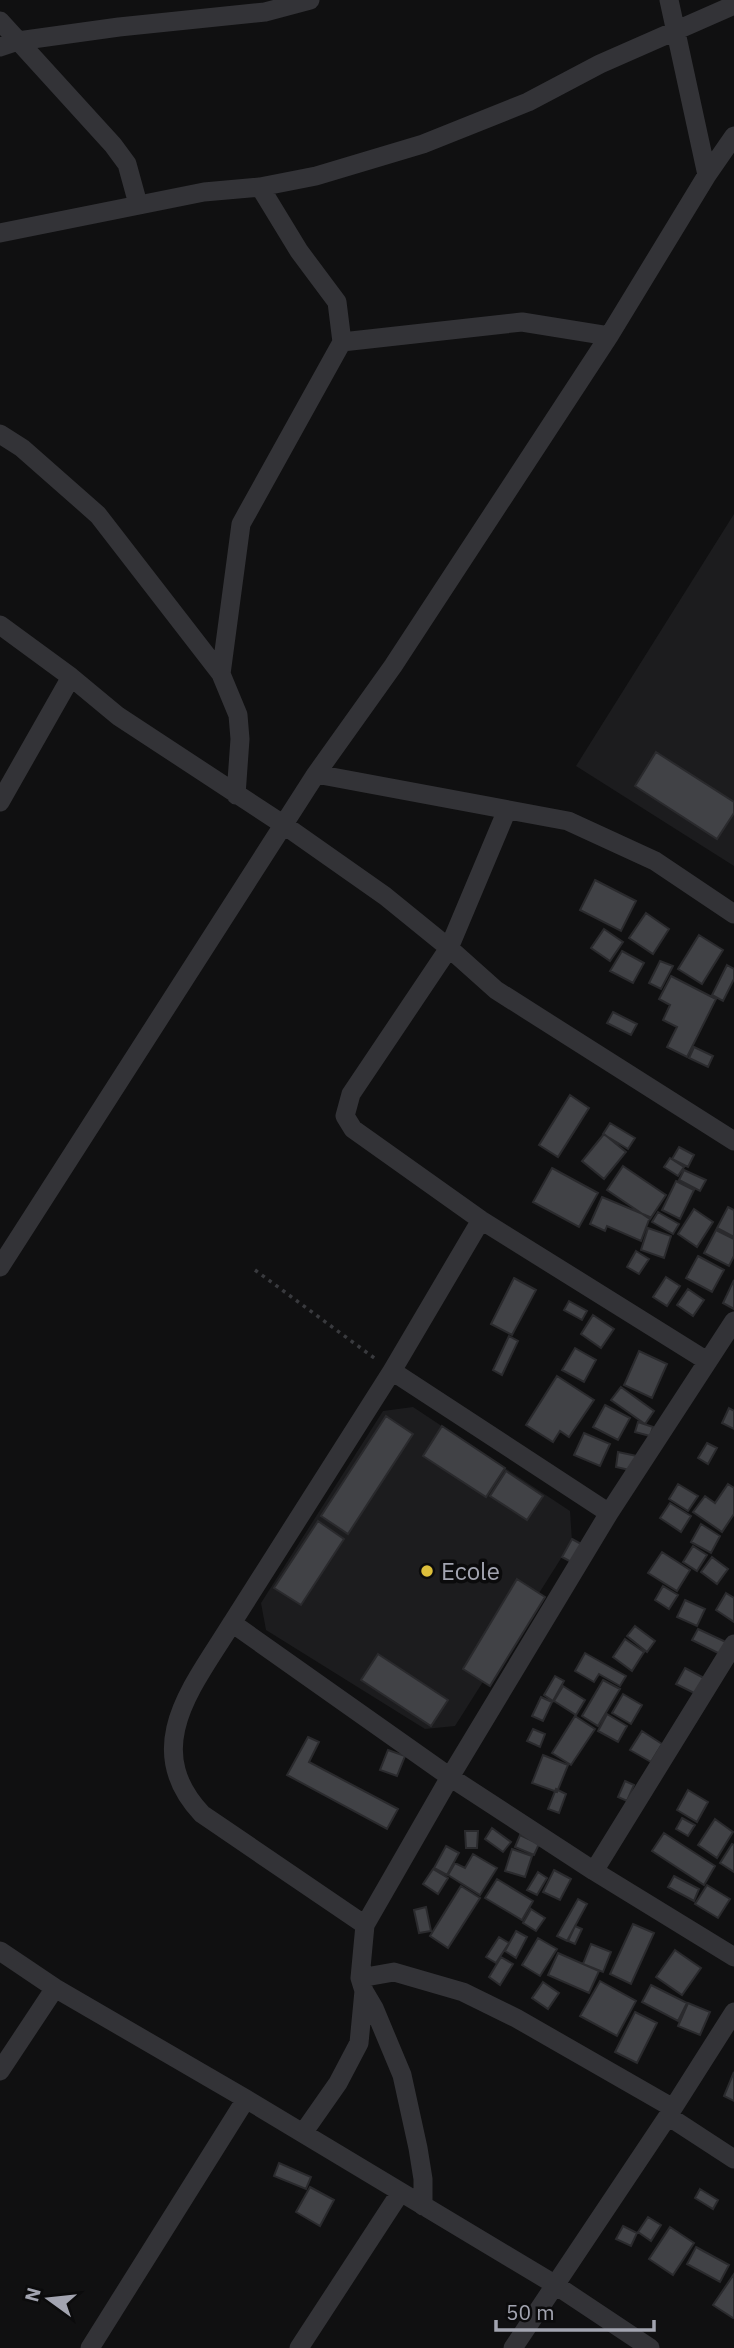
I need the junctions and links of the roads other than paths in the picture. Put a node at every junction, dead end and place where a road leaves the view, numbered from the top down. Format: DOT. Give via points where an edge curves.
graph roads {
  1 [pos="310,0"];
  2 [pos="669,0"];
  3 [pos="734,5"];
  4 [pos="0,21"];
  5 [pos="675,32"];
  6 [pos="9,44"];
  7 [pos="734,136"];
  8 [pos="707,175"];
  9 [pos="260,187"];
  10 [pos="138,204"];
  11 [pos="0,233"];
  12 [pos="609,336"];
  13 [pos="342,342"];
  14 [pos="0,434"];
  15 [pos="0,625"];
  16 [pos="221,674"];
  17 [pos="71,677"];
  18 [pos="316,774"];
  19 [pos="236,795"];
  20 [pos="0,802"];
  21 [pos="507,810"];
  22 [pos="284,825"];
  23 [pos="734,914"];
  24 [pos="449,948"];
  25 [pos="734,1141"];
  26 [pos="481,1220"];
  27 [pos="0,1267"];
  28 [pos="734,1321"];
  29 [pos="707,1362"];
  30 [pos="392,1371"];
  31 [pos="609,1513"];
  32 [pos="232,1622"];
  33 [pos="734,1644"];
  34 [pos="450,1777"];
  35 [pos="594,1871"];
  36 [pos="365,1925"];
  37 [pos="0,1951"];
  38 [pos="734,1957"];
  39 [pos="362,1985"];
  40 [pos="55,1988"];
  41 [pos="734,2012"];
  42 [pos="0,2071"];
  43 [pos="246,2099"];
  44 [pos="671,2112"];
  45 [pos="303,2133"];
  46 [pos="734,2159"];
  47 [pos="400,2193"];
  48 [pos="423,2206"];
  49 [pos="554,2284"];
  50 [pos="90,2348"];
  51 [pos="299,2348"];
  52 [pos="513,2348"];
  53 [pos="650,2348"];
  1 -- 6 [label="street" via="265,12"];
  2 -- 5 [label="street"];
  3 -- 5 [label="street"];
  4 -- 6 [label="street"];
  5 -- 8 [label="street"];
  5 -- 9 [label="street" via="528,102 423,144 316,176"];
  6 -- 10 [label="street" via="113,145 127,164"];
  7 -- 8 [label="street"];
  8 -- 12 [label="street"];
  9 -- 10 [label="street"];
  9 -- 13 [label="street" via="337,302"];
  10 -- 11 [label="street"];
  12 -- 13 [label="street" via="522,322"];
  12 -- 18 [label="street" via="393,666"];
  13 -- 16 [label="street" via="241,524"];
  14 -- 16 [label="street" via="99,515"];
  15 -- 17 [label="street"];
  16 -- 19 [label="street" via="238,715"];
  17 -- 19 [label="street" via="118,716"];
  17 -- 20 [label="street"];
  18 -- 21 [label="street"];
  18 -- 22 [label="street"];
  19 -- 22 [label="street"];
  21 -- 23 [label="street" via="568,821 616,842 655,861"];
  21 -- 24 [label="street"];
  22 -- 24 [label="street"];
  22 -- 27 [label="street"];
  24 -- 25 [label="street" via="496,990"];
  24 -- 26 [label="street" via="351,1094 345,1116 353,1129"];
  26 -- 29 [label="street"];
  26 -- 30 [label="street"];
  28 -- 29 [label="street"];
  29 -- 31 [label="street"];
  30 -- 31 [label="street"];
  30 -- 32 [label="street"];
  31 -- 34 [label="street"];
  32 -- 34 [label="street"];
  32 -- 36 [label="street" via="182,1706 174,1742 180,1783 202,1814"];
  33 -- 35 [label="street"];
  34 -- 35 [label="street"];
  34 -- 36 [label="street"];
  35 -- 38 [label="street"];
  36 -- 39 [label="street"];
  37 -- 40 [label="street"];
  39 -- 44 [label="street" via="394,1972 463,1992 516,2018"];
  39 -- 45 [label="street" via="359,2043"];
  39 -- 48 [label="street" via="402,2075 423,2179"];
  40 -- 42 [label="street"];
  40 -- 43 [label="street"];
  41 -- 44 [label="street"];
  43 -- 45 [label="street"];
  43 -- 50 [label="street"];
  44 -- 46 [label="street"];
  44 -- 49 [label="street"];
  45 -- 47 [label="street"];
  47 -- 48 [label="street"];
  47 -- 51 [label="street"];
  48 -- 49 [label="street"];
  49 -- 52 [label="street"];
  49 -- 53 [label="street"];
}
